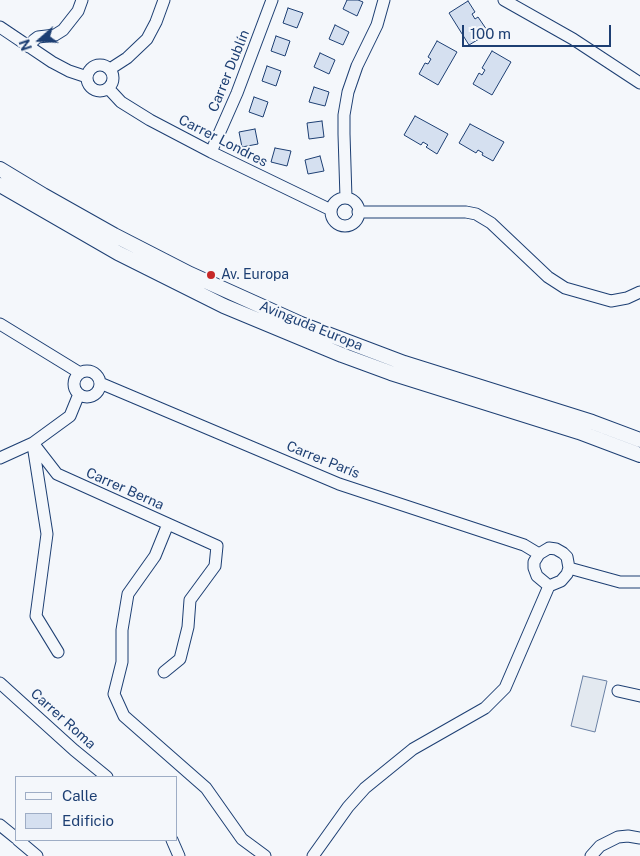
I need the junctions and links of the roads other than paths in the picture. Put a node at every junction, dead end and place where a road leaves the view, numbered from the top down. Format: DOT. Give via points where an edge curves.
graph roads {
  1 [pos="82,0"];
  2 [pos="164,0"];
  3 [pos="272,0"];
  4 [pos="384,0"];
  5 [pos="504,0"];
  6 [pos="0,27"];
  7 [pos="29,47"];
  8 [pos="110,69"];
  9 [pos="87,77"];
  10 [pos="640,83"];
  11 [pos="108,88"];
  12 [pos="210,152"];
  13 [pos="0,169"];
  14 [pos="0,185"];
  15 [pos="346,198"];
  16 [pos="331,210"];
  17 [pos="358,212"];
  18 [pos="640,292"];
  19 [pos="0,324"];
  20 [pos="372,351"];
  21 [pos="368,364"];
  22 [pos="80,373"];
  23 [pos="100,383"];
  24 [pos="79,394"];
  25 [pos="640,440"];
  26 [pos="33,443"];
  27 [pos="640,455"];
  28 [pos="0,458"];
  29 [pos="168,524"];
  30 [pos="539,554"];
  31 [pos="569,568"];
  32 [pos="640,582"];
  33 [pos="549,586"];
  34 [pos="58,652"];
  35 [pos="164,672"];
  36 [pos="0,683"];
  37 [pos="618,691"];
  38 [pos="640,696"];
  39 [pos="106,776"];
  40 [pos="0,825"];
  41 [pos="15,837"];
  42 [pos="640,838"];
  43 [pos="19,841"];
  44 [pos="172,841"];
  45 [pos="37,856"];
  46 [pos="179,856"];
  47 [pos="265,856"];
  48 [pos="313,856"];
  49 [pos="591,856"];
  1 -- 7 [label="street" via="78,11 63,30 55,35 38,37"];
  2 -- 8 [label="street" via="147,39"];
  3 -- 12 [label="street, Carrer Dublín" via="237,93"];
  4 -- 15 [label="street" via="377,25 348,92 344,115"];
  5 -- 10 [label="street"];
  6 -- 7 [label="street"];
  7 -- 9 [label="street" via="69,71"];
  8 -- 9 [label="street" via="103,65 95,66 88,71"];
  8 -- 11 [label="street" via="113,77"];
  9 -- 11 [label="street" via="88,84 95,90"];
  11 -- 12 [label="street, Carrer Londres" via="134,111"];
  12 -- 16 [label="street, Carrer Londres"];
  13 -- 20 [label="main road, Avinguda Europa" via="198,278 301,324"];
  14 -- 21 [label="main road, Avinguda Europa" via="118,253 224,306"];
  15 -- 16 [label="street" via="338,199"];
  15 -- 17 [label="street" via="355,202"];
  16 -- 17 [label="street" via="333,219 344,225 353,222"];
  17 -- 18 [label="street" via="476,214 491,223 548,277 565,288 610,301"];
  19 -- 22 [label="street"];
  20 -- 21 [label="main road"];
  20 -- 25 [label="main road, Avinguda Europa"];
  21 -- 27 [label="main road, Avinguda Europa"];
  22 -- 23 [label="street" via="93,372"];
  22 -- 24 [label="street" via="74,383"];
  23 -- 24 [label="street" via="98,391 91,397"];
  23 -- 30 [label="street, Carrer París" via="339,484 524,545"];
  24 -- 26 [label="street" via="70,416"];
  26 -- 28 [label="street"];
  26 -- 29 [label="street, Carrer Berna" via="57,474"];
  26 -- 34 [label="street" via="47,534 36,616"];
  29 -- 35 [label="street, Carrer Berna" via="217,546 215,566 190,600 188,627 180,659"];
  29 -- 47 [label="street" via="155,556 128,594 122,630 122,662 114,694 124,716 206,788 242,839"];
  30 -- 31 [label="street" via="550,548 556,549 567,558"];
  30 -- 33 [label="street" via="534,568 537,576"];
  31 -- 32 [label="street" via="620,582"];
  31 -- 33 [label="street" via="561,581"];
  33 -- 48 [label="street" via="505,688 485,708 413,749 365,788"];
  36 -- 39 [label="street, Carrer Roma"];
  37 -- 38 [label="street"];
  40 -- 41 [label="street"];
  42 -- 49 [label="street" via="618,837 600,846"];
  43 -- 45 [label="street"];
  44 -- 46 [label="street"];
}
